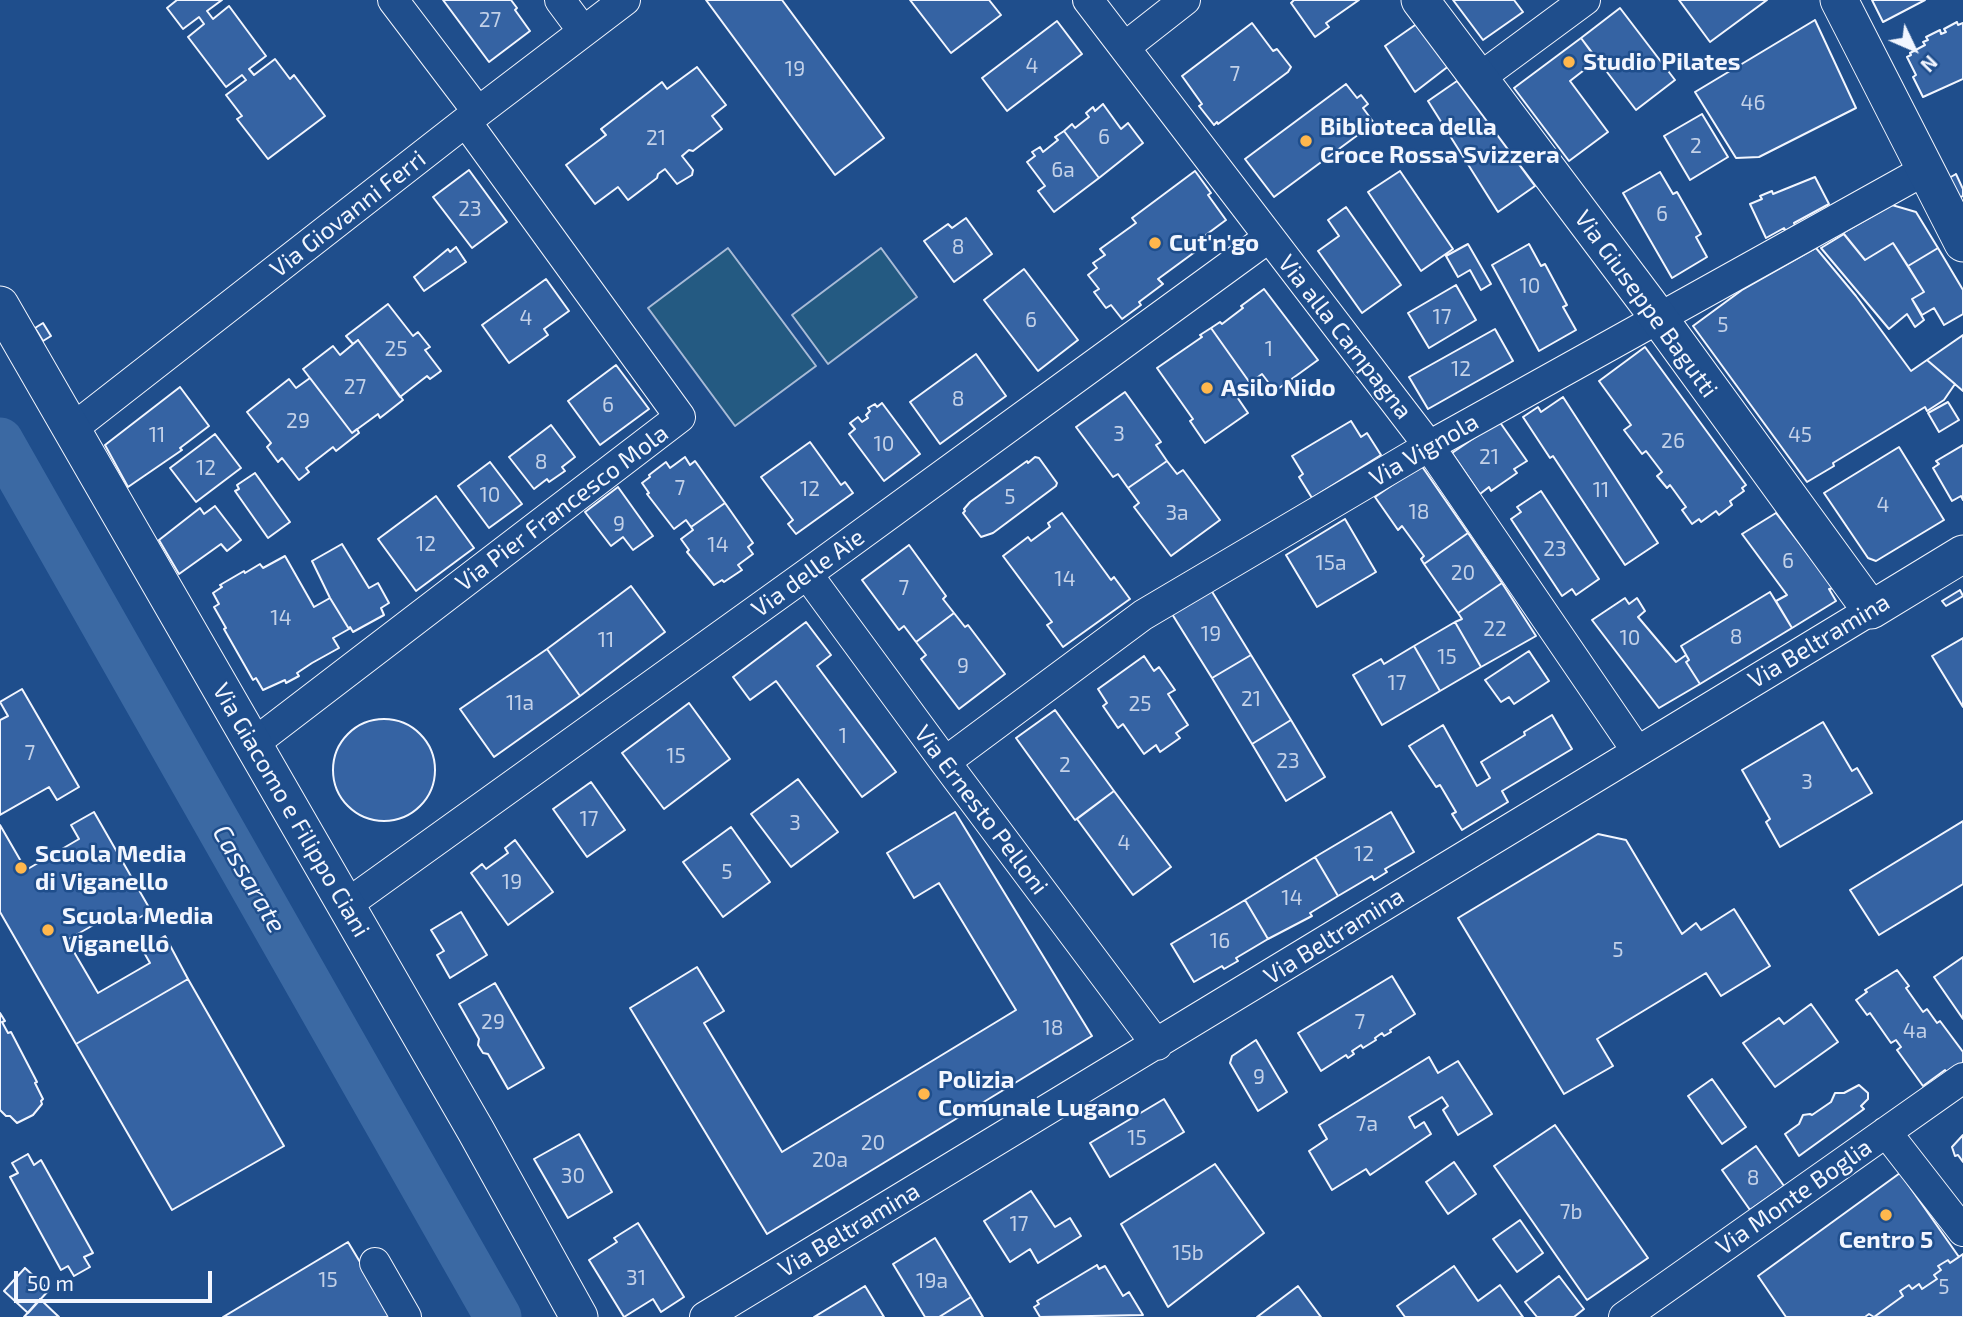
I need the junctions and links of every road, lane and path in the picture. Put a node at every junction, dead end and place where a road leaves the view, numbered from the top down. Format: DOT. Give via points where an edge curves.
graph roads {
  1 [pos="393,0"];
  2 [pos="559,0"];
  3 [pos="625,0"];
  4 [pos="1088,0"];
  5 [pos="1185,0"];
  6 [pos="1420,0"];
  7 [pos="1585,0"];
  8 [pos="1839,0"];
  9 [pos="583,32"];
  10 [pos="1125,47"];
  11 [pos="1478,79"];
  12 [pos="472,117"];
  13 [pos="1925,170"];
  14 [pos="1268,237"];
  15 [pos="1963,243"];
  16 [pos="0,305"];
  17 [pos="1657,318"];
  18 [pos="72,429"];
  19 [pos="1429,446"];
  20 [pos="1963,554"];
  21 [pos="807,574"];
  22 [pos="1871,610"];
  23 [pos="253,744"];
  24 [pos="1637,751"];
  25 [pos="944,762"];
  26 [pos="346,905"];
  27 [pos="1157,1045"];
  28 [pos="1963,1078"];
  29 [pos="1886,1132"];
  30 [pos="1963,1231"];
  31 [pos="375,1263"];
  32 [pos="406,1317"];
  33 [pos="579,1317"];
  34 [pos="705,1317"];
  35 [pos="1624,1317"];
  1 -- 12 [label="street"];
  2 -- 9 [label="street"];
  3 -- 9 [label="street, Via Giovanni Ferri"];
  4 -- 10 [label="street, Via alla Campagna"];
  5 -- 10 [label="street"];
  6 -- 11 [label="main road, Via Giuseppe Bagutti"];
  7 -- 11 [label="street"];
  8 -- 13 [label="main road"];
  9 -- 12 [label="street, Via Giovanni Ferri"];
  10 -- 14 [label="street, Via alla Campagna"];
  11 -- 17 [label="main road, Via Giuseppe Bagutti"];
  12 -- 18 [label="street, Via Giovanni Ferri"];
  12 -- 23 [label="street, Via Pier Francesco Mola" via="680,417"];
  13 -- 15 [label="main road"];
  13 -- 17 [label="street, Via Vignola"];
  14 -- 19 [label="street, Via alla Campagna"];
  14 -- 21 [label="street, Via delle Aie"];
  16 -- 18 [label="main road, Via Giacomo e Filippo Ciani"];
  17 -- 19 [label="street, Via Vignola"];
  17 -- 22 [label="main road, Via Giuseppe Bagutti"];
  18 -- 23 [label="main road, Via Giacomo e Filippo Ciani"];
  19 -- 24 [label="street, Via alla Campagna"];
  19 -- 25 [label="street, Via Vignola" via="1143,615"];
  20 -- 22 [label="main road, Via Beltramina"];
  21 -- 25 [label="street, Via Ernesto Pelloni"];
  21 -- 26 [label="street, Via delle Aie"];
  22 -- 24 [label="street, Via Beltramina"];
  23 -- 26 [label="main road, Via Giacomo e Filippo Ciani"];
  24 -- 27 [label="street, Via Beltramina"];
  25 -- 27 [label="street, Via Ernesto Pelloni"];
  26 -- 33 [label="main road, Via Giacomo e Filippo Ciani"];
  27 -- 34 [label="street, Via Beltramina"];
  28 -- 29 [label="street, Via Monte Boglia"];
  29 -- 30 [label="street"];
  29 -- 35 [label="street, Via Monte Boglia"];
  31 -- 32 [label="street"];
}
